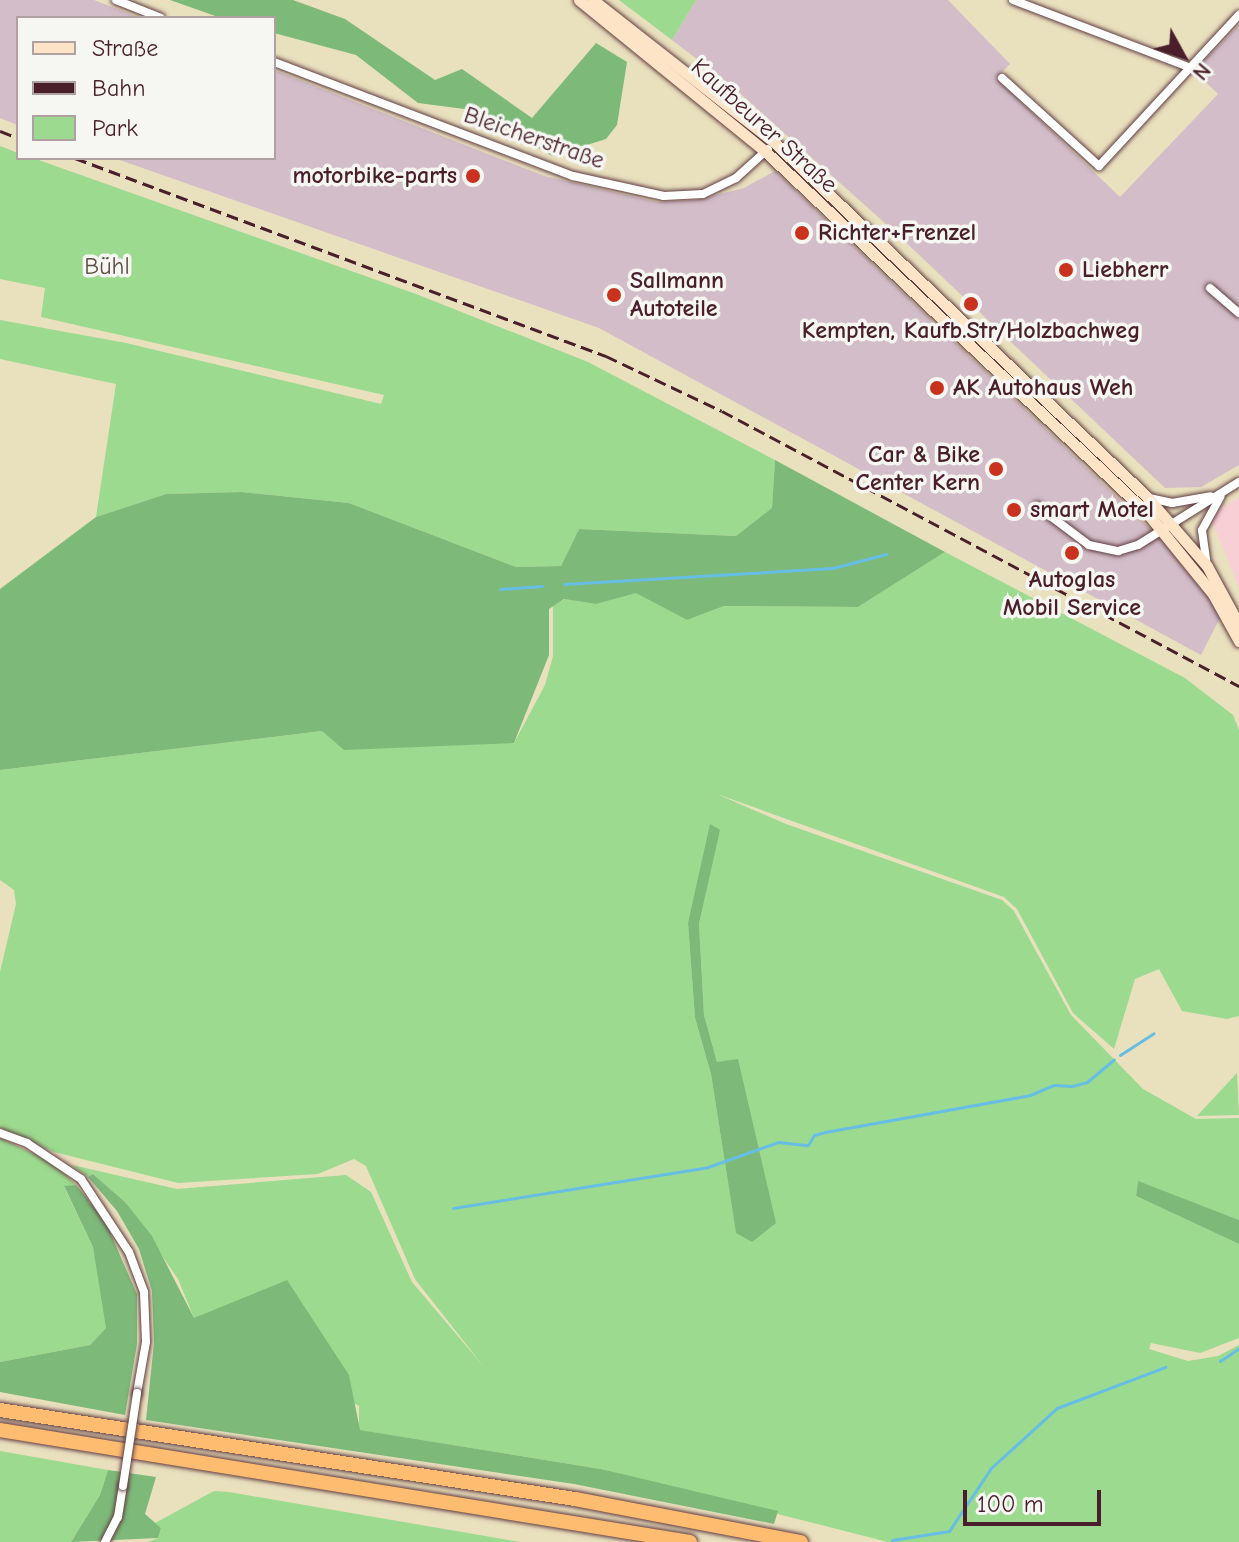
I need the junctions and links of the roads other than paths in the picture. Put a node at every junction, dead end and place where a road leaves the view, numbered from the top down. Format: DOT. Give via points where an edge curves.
graph roads {
  1 [pos="116,0"];
  2 [pos="579,0"];
  3 [pos="593,0"];
  4 [pos="1013,0"];
  5 [pos="1239,15"];
  6 [pos="156,16"];
  7 [pos="276,63"];
  8 [pos="1191,68"];
  9 [pos="1002,78"];
  10 [pos="770,147"];
  11 [pos="1210,288"];
  12 [pos="1239,313"];
  13 [pos="1239,482"];
  14 [pos="1222,493"];
  15 [pos="1147,497"];
  16 [pos="1037,506"];
  17 [pos="1167,526"];
  18 [pos="1207,566"];
  19 [pos="1239,625"];
  20 [pos="1239,641"];
  21 [pos="0,1133"];
  22 [pos="0,1410"];
  23 [pos="0,1430"];
  24 [pos="105,1542"];
  25 [pos="690,1542"];
  26 [pos="801,1542"];
  1 -- 6 [label="street"];
  2 -- 10 [label="main road, Kaufbeurer Straße"];
  3 -- 10 [label="main road, Kaufbeurer Straße"];
  4 -- 8 [label="street"];
  5 -- 8 [label="street"];
  7 -- 10 [label="street, Bleicherstraße" via="561,172 664,196 703,194 736,178"];
  8 -- 9 [label="street" via="1099,166"];
  10 -- 15 [label="main road, Kaufbeurer Straße"];
  10 -- 17 [label="main road, Kaufbeurer Straße"];
  11 -- 12 [label="street"];
  13 -- 14 [label="street"];
  14 -- 15 [label="street" via="1179,503"];
  14 -- 17 [label="street"];
  14 -- 18 [label="street" via="1202,530"];
  15 -- 17 [label="main road, Kaufbeurer Straße"];
  16 -- 17 [label="street" via="1099,549 1126,550"];
  17 -- 18 [label="main road, Kaufbeurer Straße"];
  17 -- 20 [label="main road, Kaufbeurer Straße"];
  18 -- 19 [label="main road, Kaufbeurer Straße"];
  21 -- 24 [label="street, bridge" via="27,1143 81,1179 123,1239 144,1292 146,1342 118,1517"];
  22 -- 26 [label="highway" via="575,1499"];
  23 -- 25 [label="highway"];
}
